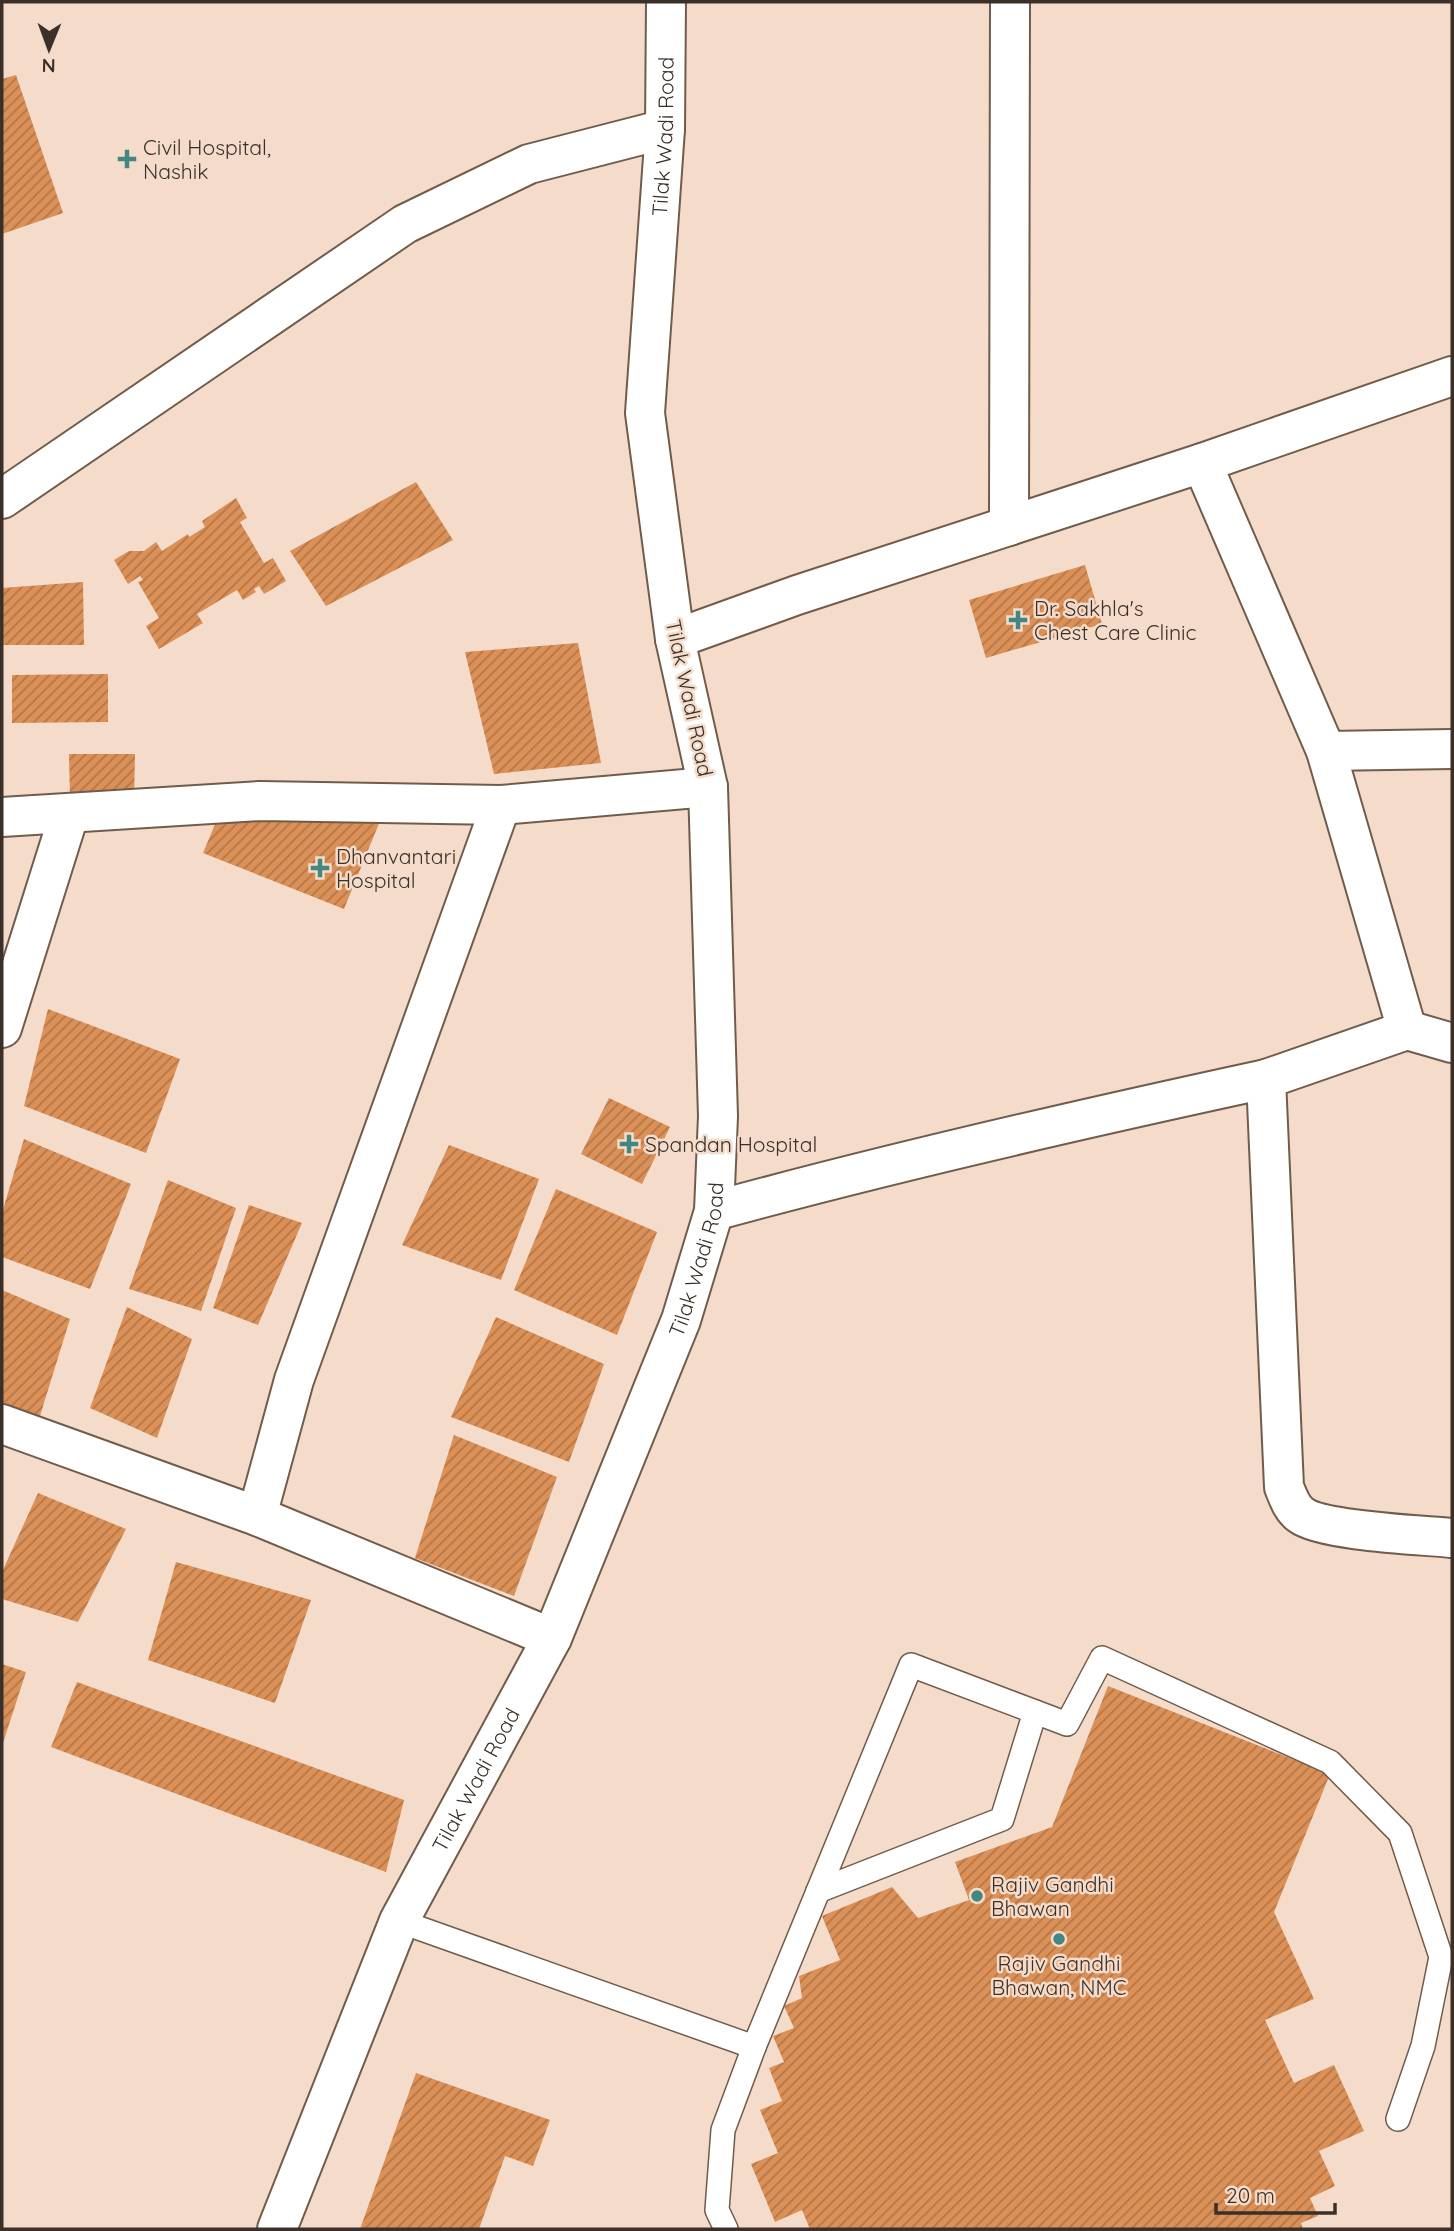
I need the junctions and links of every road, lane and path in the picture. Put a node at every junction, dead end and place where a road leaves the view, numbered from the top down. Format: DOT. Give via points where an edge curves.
graph roads {
  1 [pos="666,2"];
  2 [pos="1010,2"];
  3 [pos="665,129"];
  4 [pos="1452,376"];
  5 [pos="1202,463"];
  6 [pos="2,499"];
  7 [pos="1009,526"];
  8 [pos="675,639"];
  9 [pos="1452,749"];
  10 [pos="1326,751"];
  11 [pos="708,788"];
  12 [pos="501,805"];
  13 [pos="69,815"];
  14 [pos="2,817"];
  15 [pos="2,1028"];
  16 [pos="1407,1030"];
  17 [pos="1452,1043"];
  18 [pos="1266,1079"];
  19 [pos="714,1212"];
  20 [pos="2,1424"];
  21 [pos="257,1516"];
  22 [pos="1452,1538"];
  23 [pos="552,1638"];
  24 [pos="1035,1712"];
  25 [pos="818,1891"];
  26 [pos="399,1921"];
  27 [pos="754,2048"];
  28 [pos="1398,2119"];
  29 [pos="277,2229"];
  30 [pos="726,2229"];
  1 -- 3 [label="street, Tilak Wadi Road"];
  2 -- 7 [label="street"];
  3 -- 6 [label="street" via="529,164 405,224"];
  3 -- 8 [label="street, Tilak Wadi Road" via="645,412"];
  4 -- 5 [label="street"];
  5 -- 7 [label="street"];
  5 -- 10 [label="street"];
  7 -- 8 [label="street"];
  8 -- 11 [label="street, Tilak Wadi Road"];
  9 -- 10 [label="street"];
  10 -- 16 [label="street"];
  11 -- 12 [label="street"];
  11 -- 19 [label="street, Tilak Wadi Road" via="718,1116"];
  12 -- 13 [label="street" via="291,800"];
  12 -- 21 [label="street" via="295,1380"];
  13 -- 14 [label="street"];
  13 -- 15 [label="street"];
  16 -- 17 [label="street"];
  16 -- 18 [label="street"];
  18 -- 19 [label="street"];
  18 -- 22 [label="street" via="1284,1487 1300,1515 1321,1525"];
  19 -- 23 [label="street, Tilak Wadi Road" via="681,1320"];
  20 -- 21 [label="street"];
  21 -- 23 [label="street"];
  23 -- 26 [label="street, Tilak Wadi Road"];
  24 -- 25 [label="lane" via="1002,1819"];
  24 -- 25 [label="lane" via="911,1665"];
  24 -- 28 [label="lane" via="1067,1724 1102,1658 1330,1762 1400,1833 1441,1957 1423,2046"];
  25 -- 27 [label="lane"];
  26 -- 27 [label="lane"];
  26 -- 29 [label="street, Tilak Wadi Road"];
  27 -- 30 [label="lane" via="723,2130 718,2210"];
}
